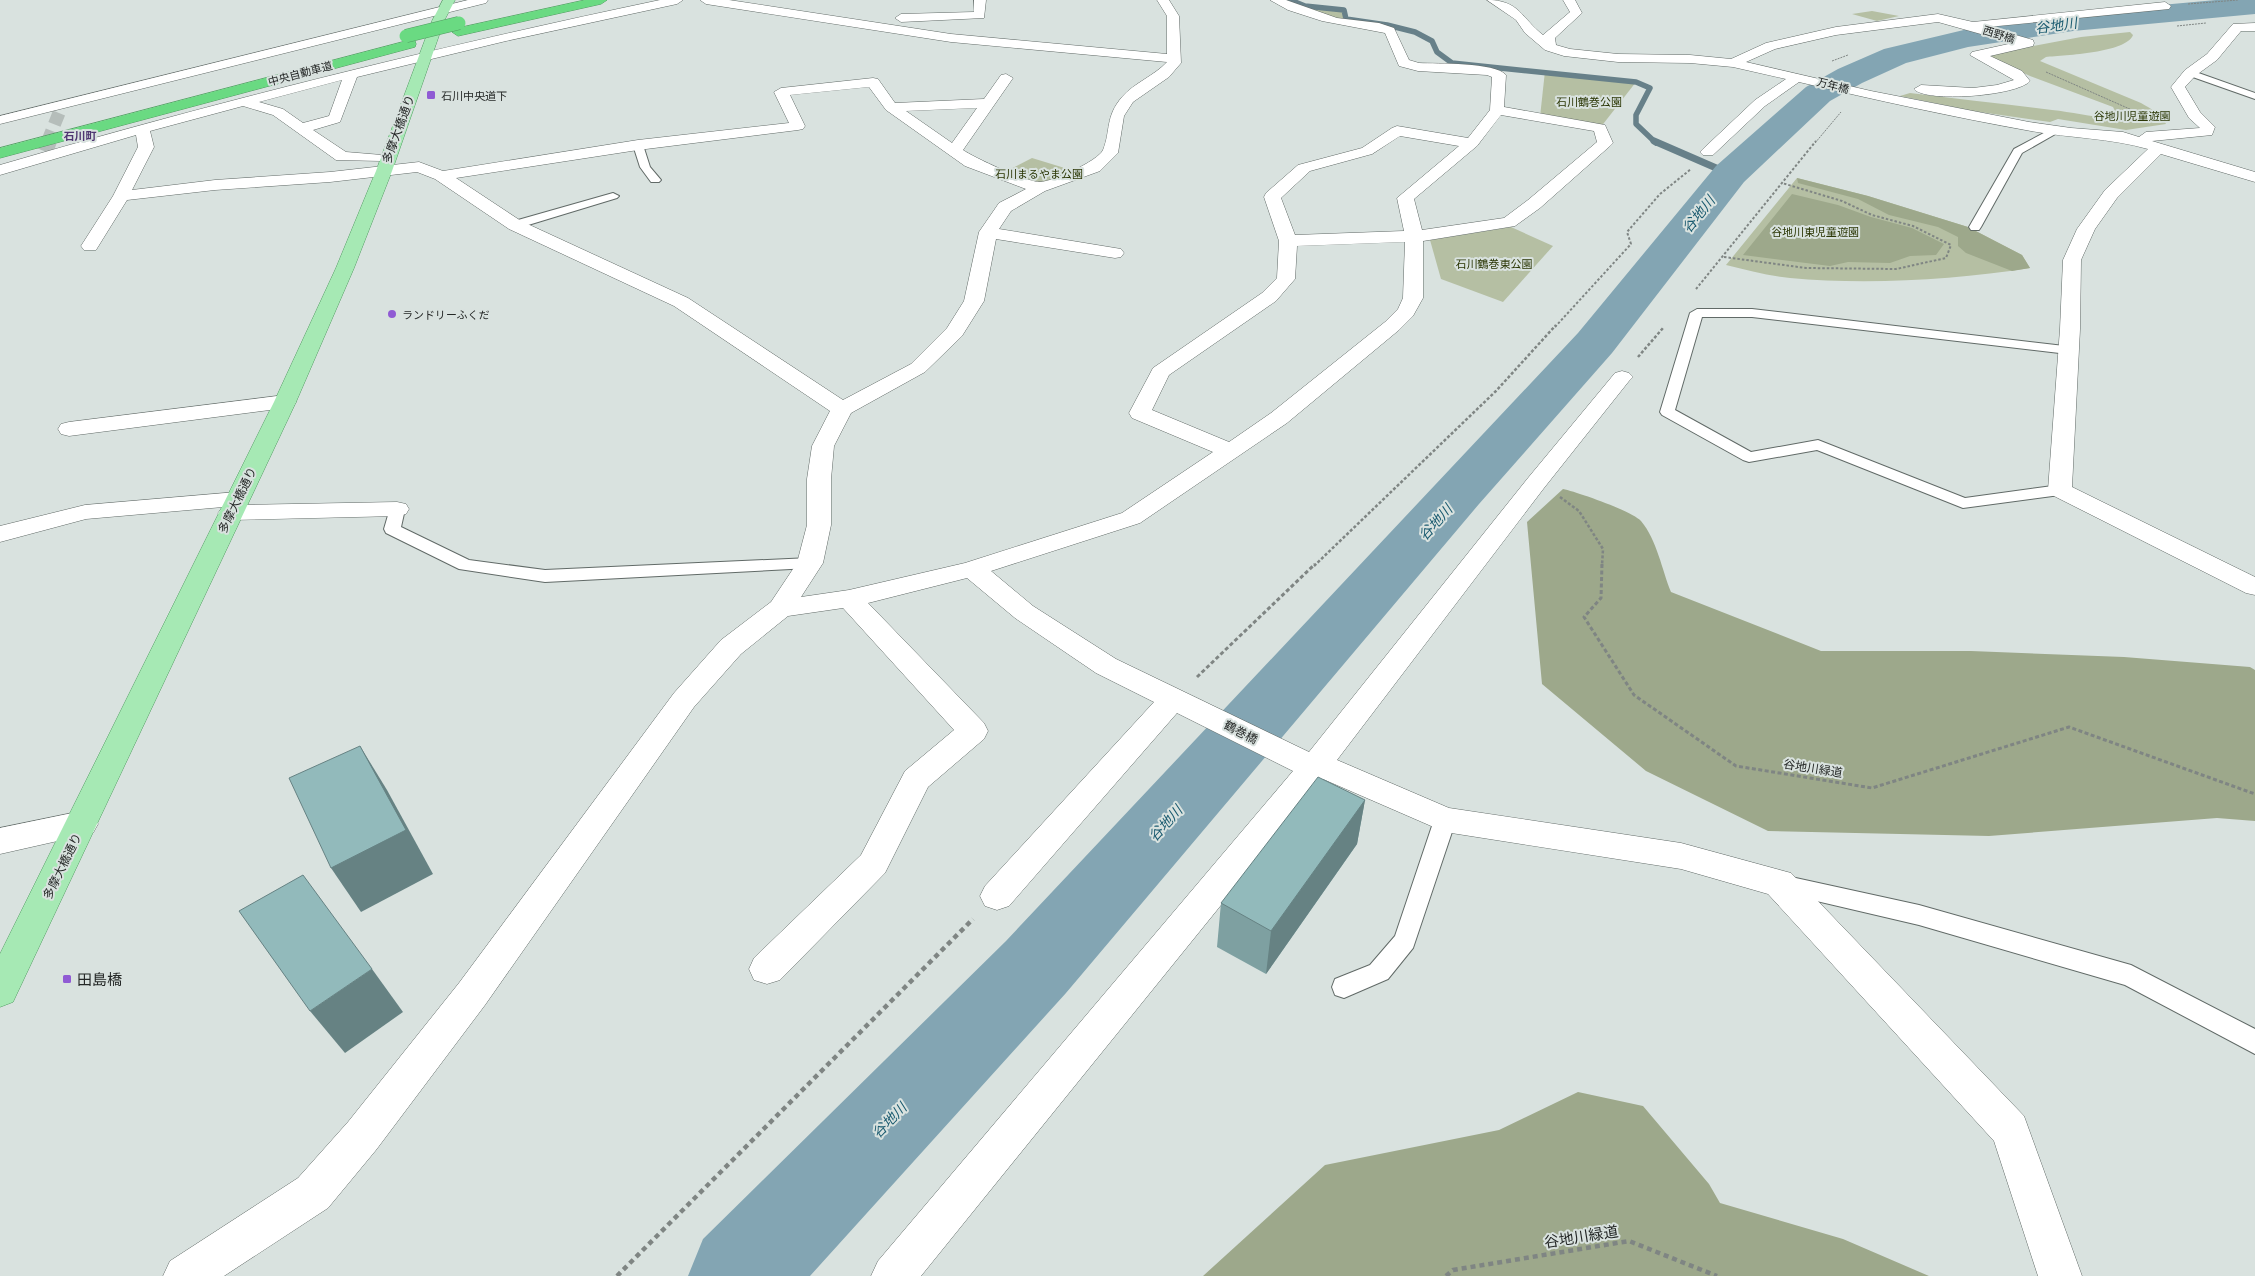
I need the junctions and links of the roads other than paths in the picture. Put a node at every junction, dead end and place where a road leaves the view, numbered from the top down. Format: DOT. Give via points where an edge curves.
graph roads {
  1 [pos="482,0"];
  2 [pos="562,0"];
  3 [pos="601,0"];
  4 [pos="677,0"];
  5 [pos="706,0"];
  6 [pos="980,0"];
  7 [pos="1163,0"];
  8 [pos="1276,0"];
  9 [pos="1494,0"];
  10 [pos="1568,0"];
  11 [pos="2035,4"];
  12 [pos="2165,6"];
  13 [pos="452,17"];
  14 [pos="893,18"];
  15 [pos="1973,26"];
  16 [pos="2255,27"];
  17 [pos="414,45"];
  18 [pos="1550,47"];
  19 [pos="1173,59"];
  20 [pos="1733,63"];
  21 [pos="351,73"];
  22 [pos="2190,73"];
  23 [pos="1801,77"];
  24 [pos="1006,78"];
  25 [pos="2255,96"];
  26 [pos="1884,97"];
  27 [pos="245,102"];
  28 [pos="988,103"];
  29 [pos="890,107"];
  30 [pos="1497,110"];
  31 [pos="0,120"];
  32 [pos="302,128"];
  33 [pos="142,130"];
  34 [pos="2055,130"];
  35 [pos="2123,137"];
  36 [pos="0,140"];
  37 [pos="1472,142"];
  38 [pos="638,145"];
  39 [pos="2158,148"];
  40 [pos="954,151"];
  41 [pos="1708,152"];
  42 [pos="0,153"];
  43 [pos="386,164"];
  44 [pos="0,170"];
  45 [pos="441,176"];
  46 [pos="2255,177"];
  47 [pos="656,180"];
  48 [pos="1040,188"];
  49 [pos="121,196"];
  50 [pos="614,196"];
  51 [pos="514,225"];
  52 [pos="1975,227"];
  53 [pos="988,232"];
  54 [pos="1414,234"];
  55 [pos="1288,241"];
  56 [pos="90,246"];
  57 [pos="1115,253"];
  58 [pos="2068,350"];
  59 [pos="1622,378"];
  60 [pos="285,402"];
  61 [pos="842,409"];
  62 [pos="69,429"];
  63 [pos="1231,451"];
  64 [pos="2060,490"];
  65 [pos="233,506"];
  66 [pos="397,509"];
  67 [pos="0,534"];
  68 [pos="810,563"];
  69 [pos="972,569"];
  70 [pos="2255,587"];
  71 [pos="849,599"];
  72 [pos="780,608"];
  73 [pos="1178,701"];
  74 [pos="1310,764"];
  75 [pos="1446,820"];
  76 [pos="82,824"];
  77 [pos="0,841"];
  78 [pos="1779,883"];
  79 [pos="997,896"];
  80 [pos="767,969"];
  81 [pos="1344,986"];
  82 [pos="0,991"];
  83 [pos="2255,1042"];
  84 [pos="185,1276"];
  85 [pos="893,1276"];
  86 [pos="2060,1276"];
  1 -- 13 [label="street"];
  2 -- 13 [label="highway"];
  3 -- 13 [label="highway"];
  4 -- 17 [label="street"];
  5 -- 14 [label="street" via="767,11"];
  6 -- 14 [label="street" via="980,15"];
  7 -- 19 [label="street" via="1173,16"];
  8 -- 30 [label="street" via="1344,23 1382,27 1390,31 1404,63 1418,67 1488,71 1499,75"];
  9 -- 18 [label="street" via="1521,18 1529,30"];
  10 -- 18 [label="street" via="1576,13 1548,37"];
  11 -- 15 [label="street" via="2042,8 2006,14"];
  12 -- 15 [label="street"];
  13 -- 17 [label="main road, 多摩大橋通り"];
  13 -- 31 [label="street"];
  14 -- 19 [label="street" via="950,38"];
  15 -- 20 [label="street" via="1938,18 1836,31 1771,46"];
  15 -- 26 [label="street, 西野橋" via="2028,43 1977,55 2017,74 2023,81 2008,88 1976,93 1909,88"];
  16 -- 22 [label="street" via="2237,27 2212,57"];
  17 -- 21 [label="street"];
  17 -- 36 [label="highway, 中央自動車道" via="202,86"];
  17 -- 42 [label="highway, 中央自動車道"];
  17 -- 43 [label="main road, 多摩大橋通り"];
  18 -- 20 [label="street, 万年橋" via="1569,53 1618,58"];
  19 -- 48 [label="street" via="1174,63 1164,74 1128,99 1117,116 1110,153 1094,168"];
  20 -- 23 [label="street, 万年橋"];
  21 -- 27 [label="street"];
  21 -- 32 [label="street" via="335,119"];
  22 -- 25 [label="lane"];
  22 -- 35 [label="street" via="2178,87 2194,115 2208,127 2207,132"];
  23 -- 26 [label="street, 万年橋"];
  23 -- 41 [label="street" via="1760,103"];
  24 -- 28 [label="street"];
  26 -- 34 [label="street, 万年橋"];
  27 -- 32 [label="street" via="278,112"];
  27 -- 33 [label="street"];
  28 -- 29 [label="street"];
  28 -- 40 [label="street"];
  29 -- 38 [label="street" via="873,82 781,92 798,126"];
  29 -- 40 [label="street"];
  30 -- 37 [label="street"];
  30 -- 54 [label="street" via="1600,128 1605,143 1509,222 1435,235"];
  32 -- 43 [label="street" via="342,158"];
  33 -- 44 [label="street" via="43,154"];
  33 -- 49 [label="street" via="146,147"];
  34 -- 35 [label="street, 万年橋"];
  34 -- 52 [label="lane" via="2018,152"];
  35 -- 39 [label="street"];
  37 -- 54 [label="street" via="1405,198"];
  37 -- 55 [label="street" via="1397,131 1367,151 1304,168 1272,197"];
  38 -- 45 [label="street"];
  38 -- 47 [label="lane" via="645,167"];
  39 -- 46 [label="street"];
  39 -- 58 [label="street" via="2111,194 2086,229 2072,260"];
  40 -- 48 [label="street" via="971,163"];
  43 -- 45 [label="street" via="419,167"];
  43 -- 49 [label="street" via="330,177"];
  43 -- 60 [label="main road, 多摩大橋通り" via="345,268"];
  45 -- 51 [label="street"];
  48 -- 53 [label="street" via="1005,207"];
  49 -- 56 [label="street"];
  50 -- 51 [label="lane"];
  51 -- 61 [label="street" via="681,302"];
  53 -- 57 [label="street"];
  53 -- 61 [label="street" via="974,301 955,332 918,368"];
  54 -- 55 [label="street"];
  54 -- 63 [label="street" via="1413,298 1406,312 1278,418"];
  55 -- 63 [label="street" via="1286,278 1270,296 1160,372 1140,412"];
  58 -- 64 [label="street"];
  58 -- 64 [label="lane" via="1752,313 1697,313 1667,412 1749,457 1818,445 1962,502"];
  59 -- 74 [label="street"];
  60 -- 62 [label="street"];
  60 -- 65 [label="main road, 多摩大橋通り"];
  61 -- 68 [label="street" via="823,446 819,525"];
  63 -- 69 [label="street" via="1131,518"];
  64 -- 70 [label="street"];
  65 -- 66 [label="street"];
  65 -- 67 [label="street" via="85,512"];
  65 -- 76 [label="main road, 多摩大橋通り"];
  66 -- 68 [label="lane" via="392,529 465,565 537,574"];
  68 -- 72 [label="street"];
  69 -- 71 [label="street"];
  69 -- 73 [label="street, 鶴巻橋" via="1024,612 1106,666"];
  71 -- 72 [label="street"];
  71 -- 80 [label="street" via="973,731 916,779 872,864"];
  72 -- 84 [label="street" via="731,647 684,700 472,994 362,1136 313,1192"];
  73 -- 74 [label="street, 鶴巻橋"];
  73 -- 79 [label="street"];
  74 -- 75 [label="street, 鶴巻橋"];
  74 -- 85 [label="street"];
  75 -- 78 [label="street, 鶴巻橋" via="1681,856"];
  75 -- 81 [label="lane" via="1405,941 1380,972"];
  76 -- 77 [label="street"];
  76 -- 82 [label="main road, 多摩大橋通り"];
  78 -- 83 [label="lane" via="1918,915 2131,976"];
  78 -- 86 [label="street" via="2010,1130"];
}
